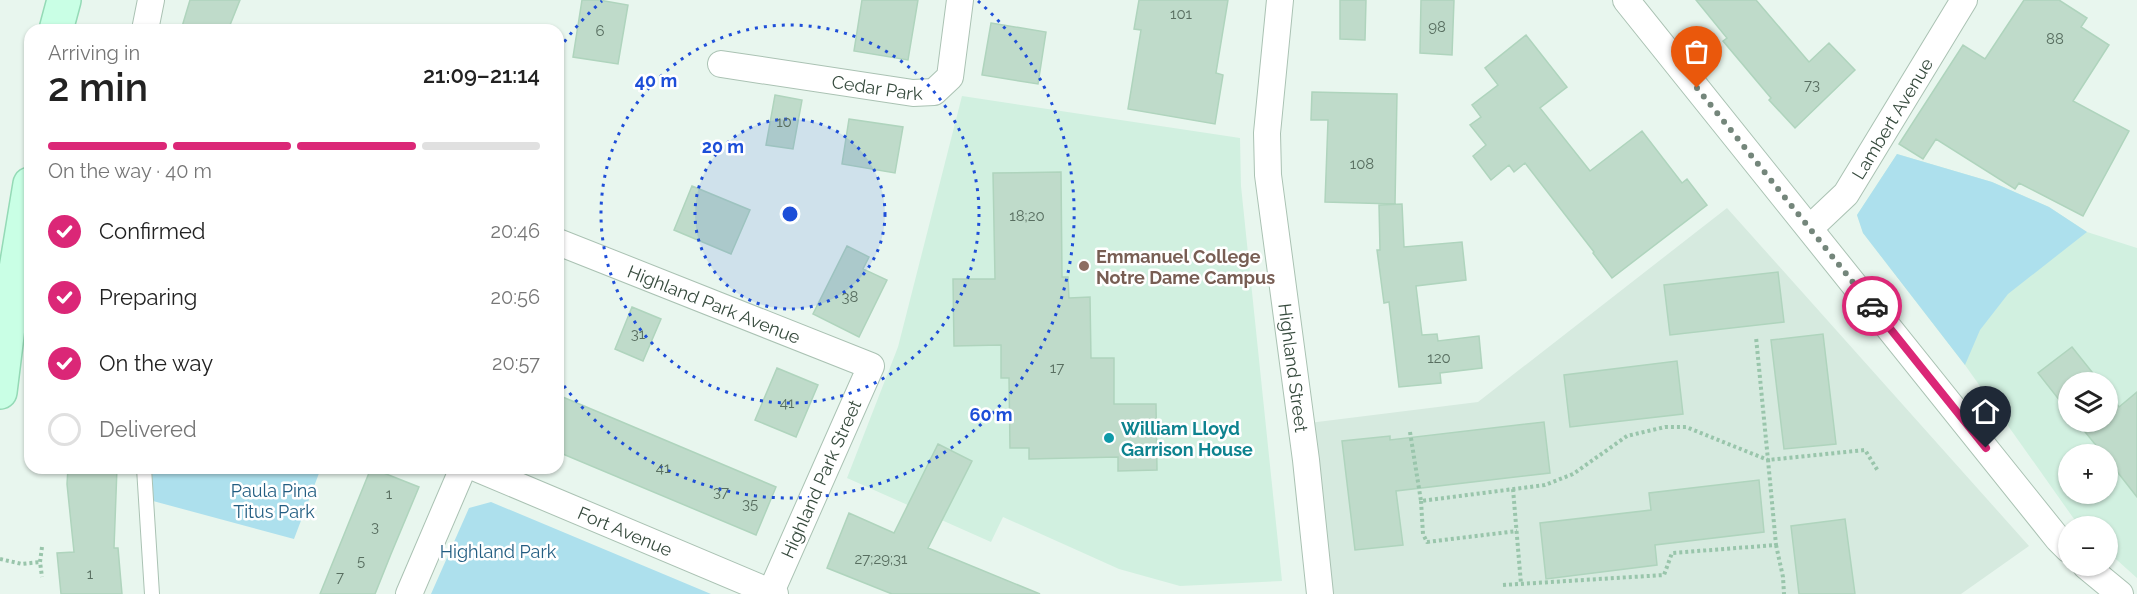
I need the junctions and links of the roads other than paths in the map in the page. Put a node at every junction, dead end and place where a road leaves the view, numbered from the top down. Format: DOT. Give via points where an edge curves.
graph roads {
  1 [pos="64,0"];
  2 [pos="151,0"];
  3 [pos="960,0"];
  4 [pos="1280,0"];
  5 [pos="1626,0"];
  6 [pos="1964,0"];
  7 [pos="58,24"];
  8 [pos="147,24"];
  9 [pos="721,64"];
  10 [pos="24,220"];
  11 [pos="1810,228"];
  12 [pos="564,244"];
  13 [pos="870,366"];
  14 [pos="0,392"];
  15 [pos="144,474"];
  16 [pos="460,474"];
  17 [pos="490,474"];
  18 [pos="2058,539"];
  19 [pos="2098,576"];
  20 [pos="773,593"];
  21 [pos="152,594"];
  22 [pos="409,594"];
  23 [pos="1320,594"];
  24 [pos="2120,594"];
  1 -- 7 [label="main road"];
  2 -- 8 [label="street"];
  3 -- 9 [label="street, Cedar Park" via="950,77 934,92 913,93"];
  4 -- 23 [label="street, Highland Street" via="1267,133 1268,175"];
  5 -- 11 [label="street"];
  6 -- 11 [label="street, Lambert Avenue" via="1846,194"];
  10 -- 14 [label="main road"];
  11 -- 18 [label="street"];
  12 -- 13 [label="street, Highland Park Avenue"];
  13 -- 20 [label="street, Highland Park Street"];
  15 -- 21 [label="lane"];
  16 -- 22 [label="street"];
  17 -- 20 [label="street, Fort Avenue"];
  19 -- 24 [label="street"];
}
